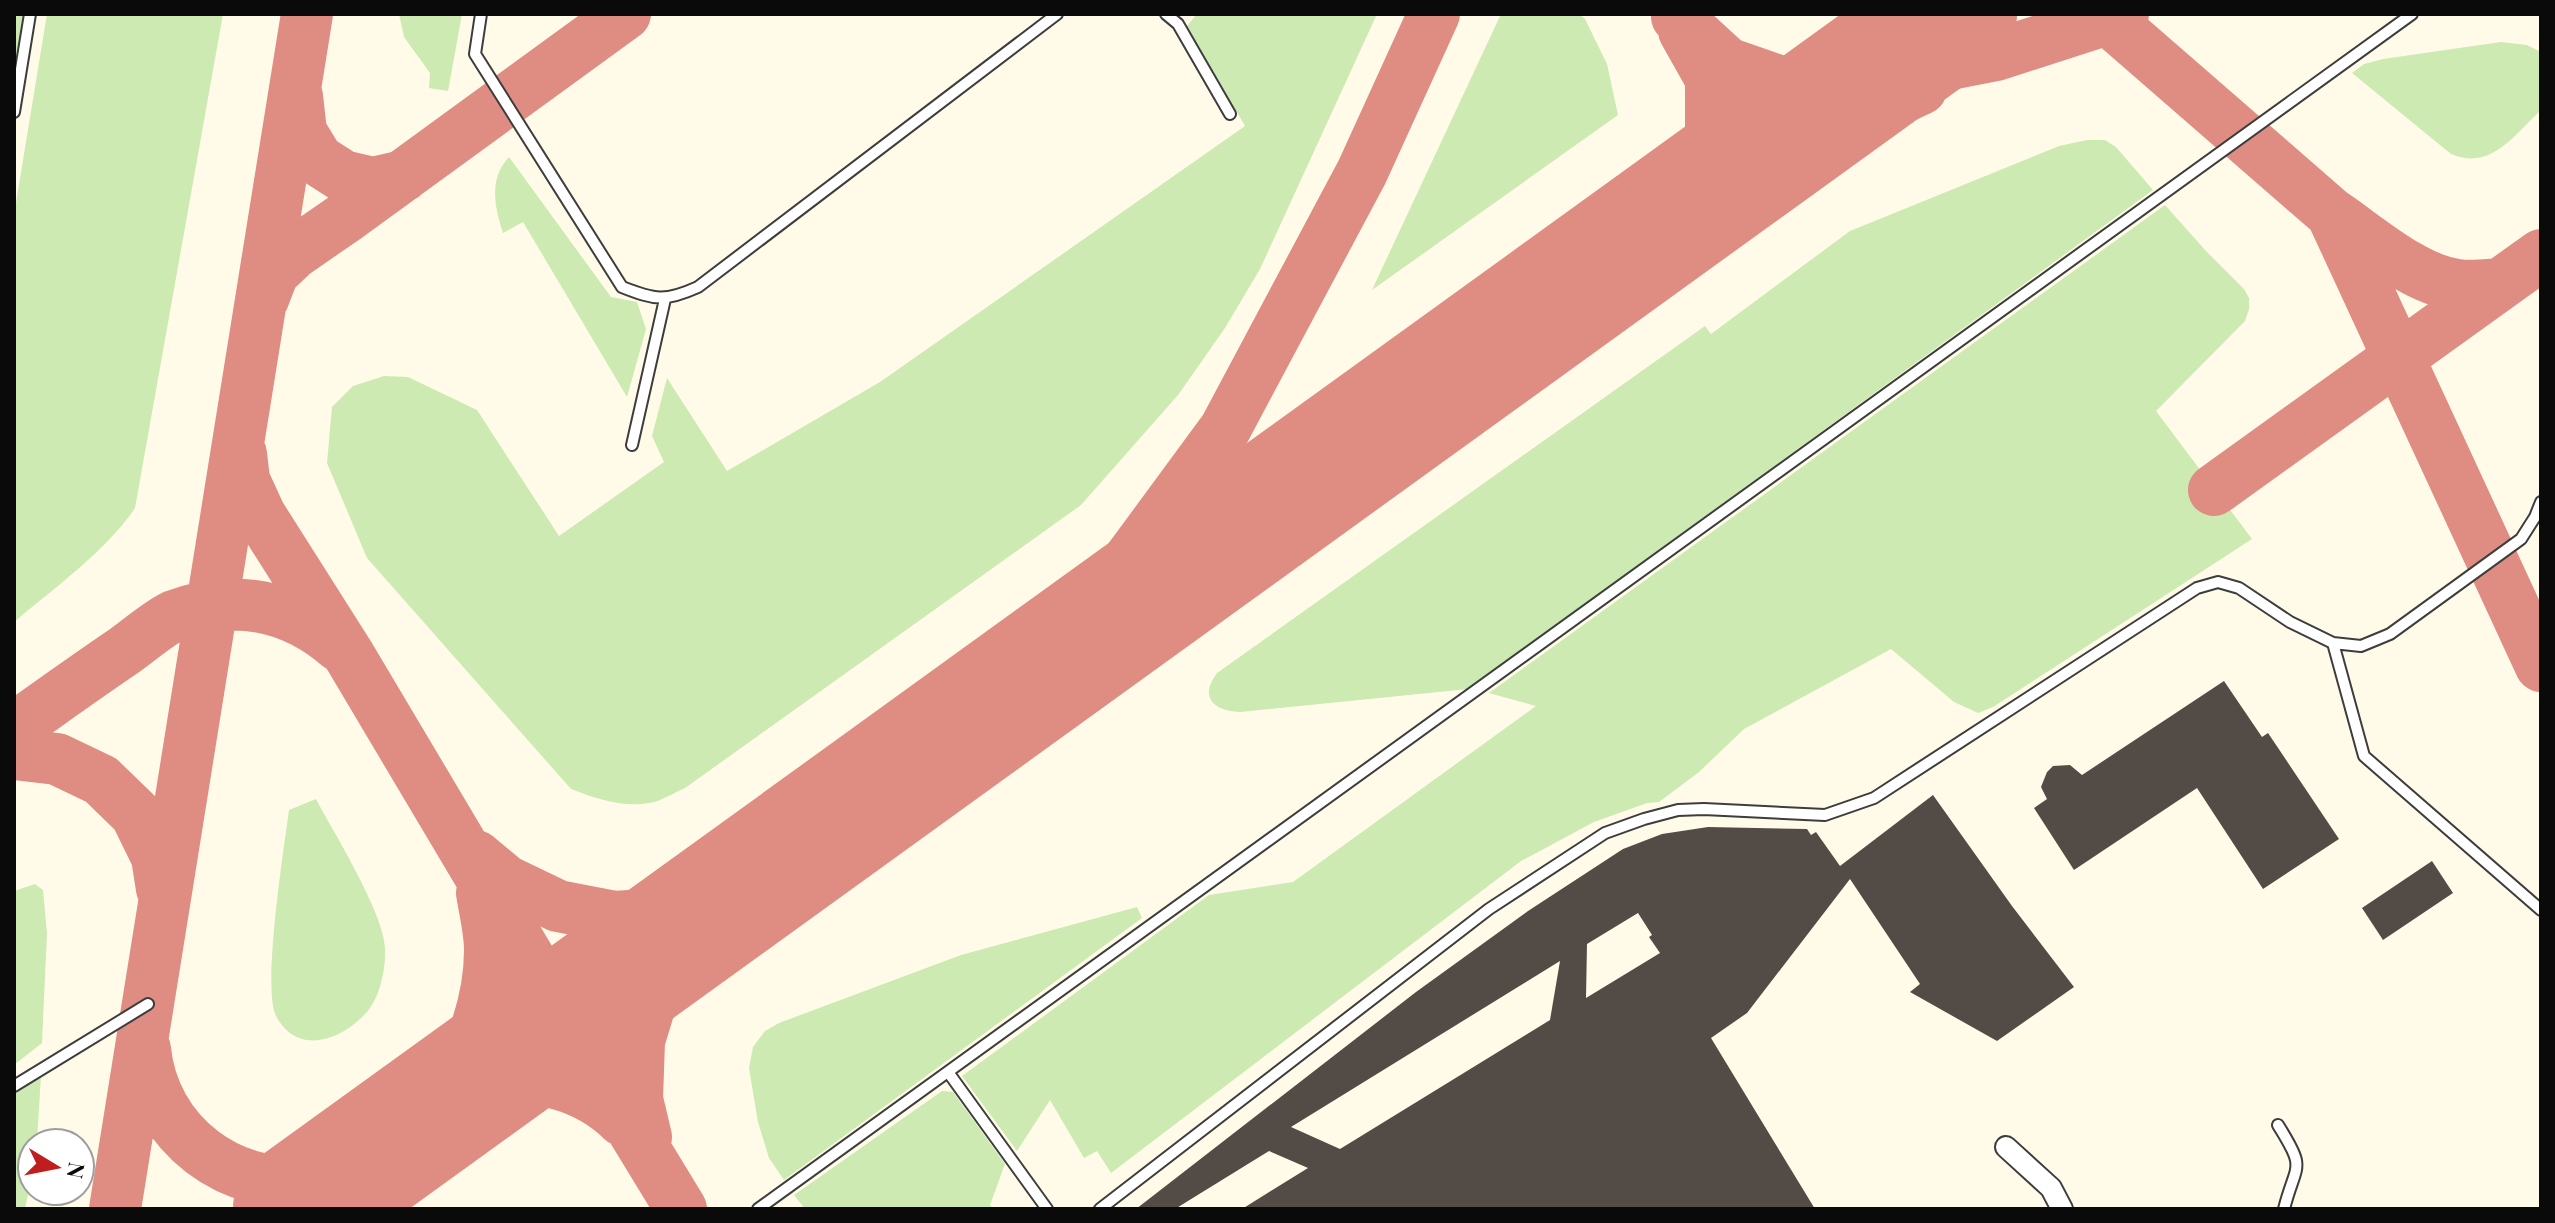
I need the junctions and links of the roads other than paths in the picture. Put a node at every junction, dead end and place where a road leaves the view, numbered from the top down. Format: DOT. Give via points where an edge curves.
graph roads {
  1 [pos="30,14"];
  2 [pos="481,14"];
  3 [pos="1057,14"];
  4 [pos="1166,14"];
  5 [pos="2412,14"];
  6 [pos="14,112"];
  7 [pos="1230,114"];
  8 [pos="665,299"];
  9 [pos="632,445"];
  10 [pos="2541,502"];
  11 [pos="2333,643"];
  12 [pos="2541,910"];
  13 [pos="148,1004"];
  14 [pos="948,1072"];
  15 [pos="14,1086"];
  16 [pos="2278,1125"];
  17 [pos="2006,1147"];
  18 [pos="758,1209"];
  19 [pos="1047,1209"];
  20 [pos="1100,1209"];
  21 [pos="2062,1209"];
  22 [pos="2284,1209"];
  1 -- 6 [label="lane"];
  2 -- 8 [label="lane" via="475,54 622,287"];
  3 -- 8 [label="lane" via="698,287"];
  4 -- 7 [label="lane" via="1178,24"];
  5 -- 14 [label="lane"];
  8 -- 9 [label="lane"];
  10 -- 11 [label="lane" via="2521,539 2390,634 2361,646"];
  11 -- 12 [label="lane" via="2364,756"];
  11 -- 20 [label="lane" via="2239,588 2218,582 2197,588 1854,807 1825,815 1678,810 1605,833 1489,909"];
  13 -- 15 [label="lane"];
  14 -- 18 [label="lane"];
  14 -- 19 [label="lane"];
  16 -- 22 [label="lane" via="2298,1164"];
  17 -- 21 [label="street" via="2051,1188"];
}
